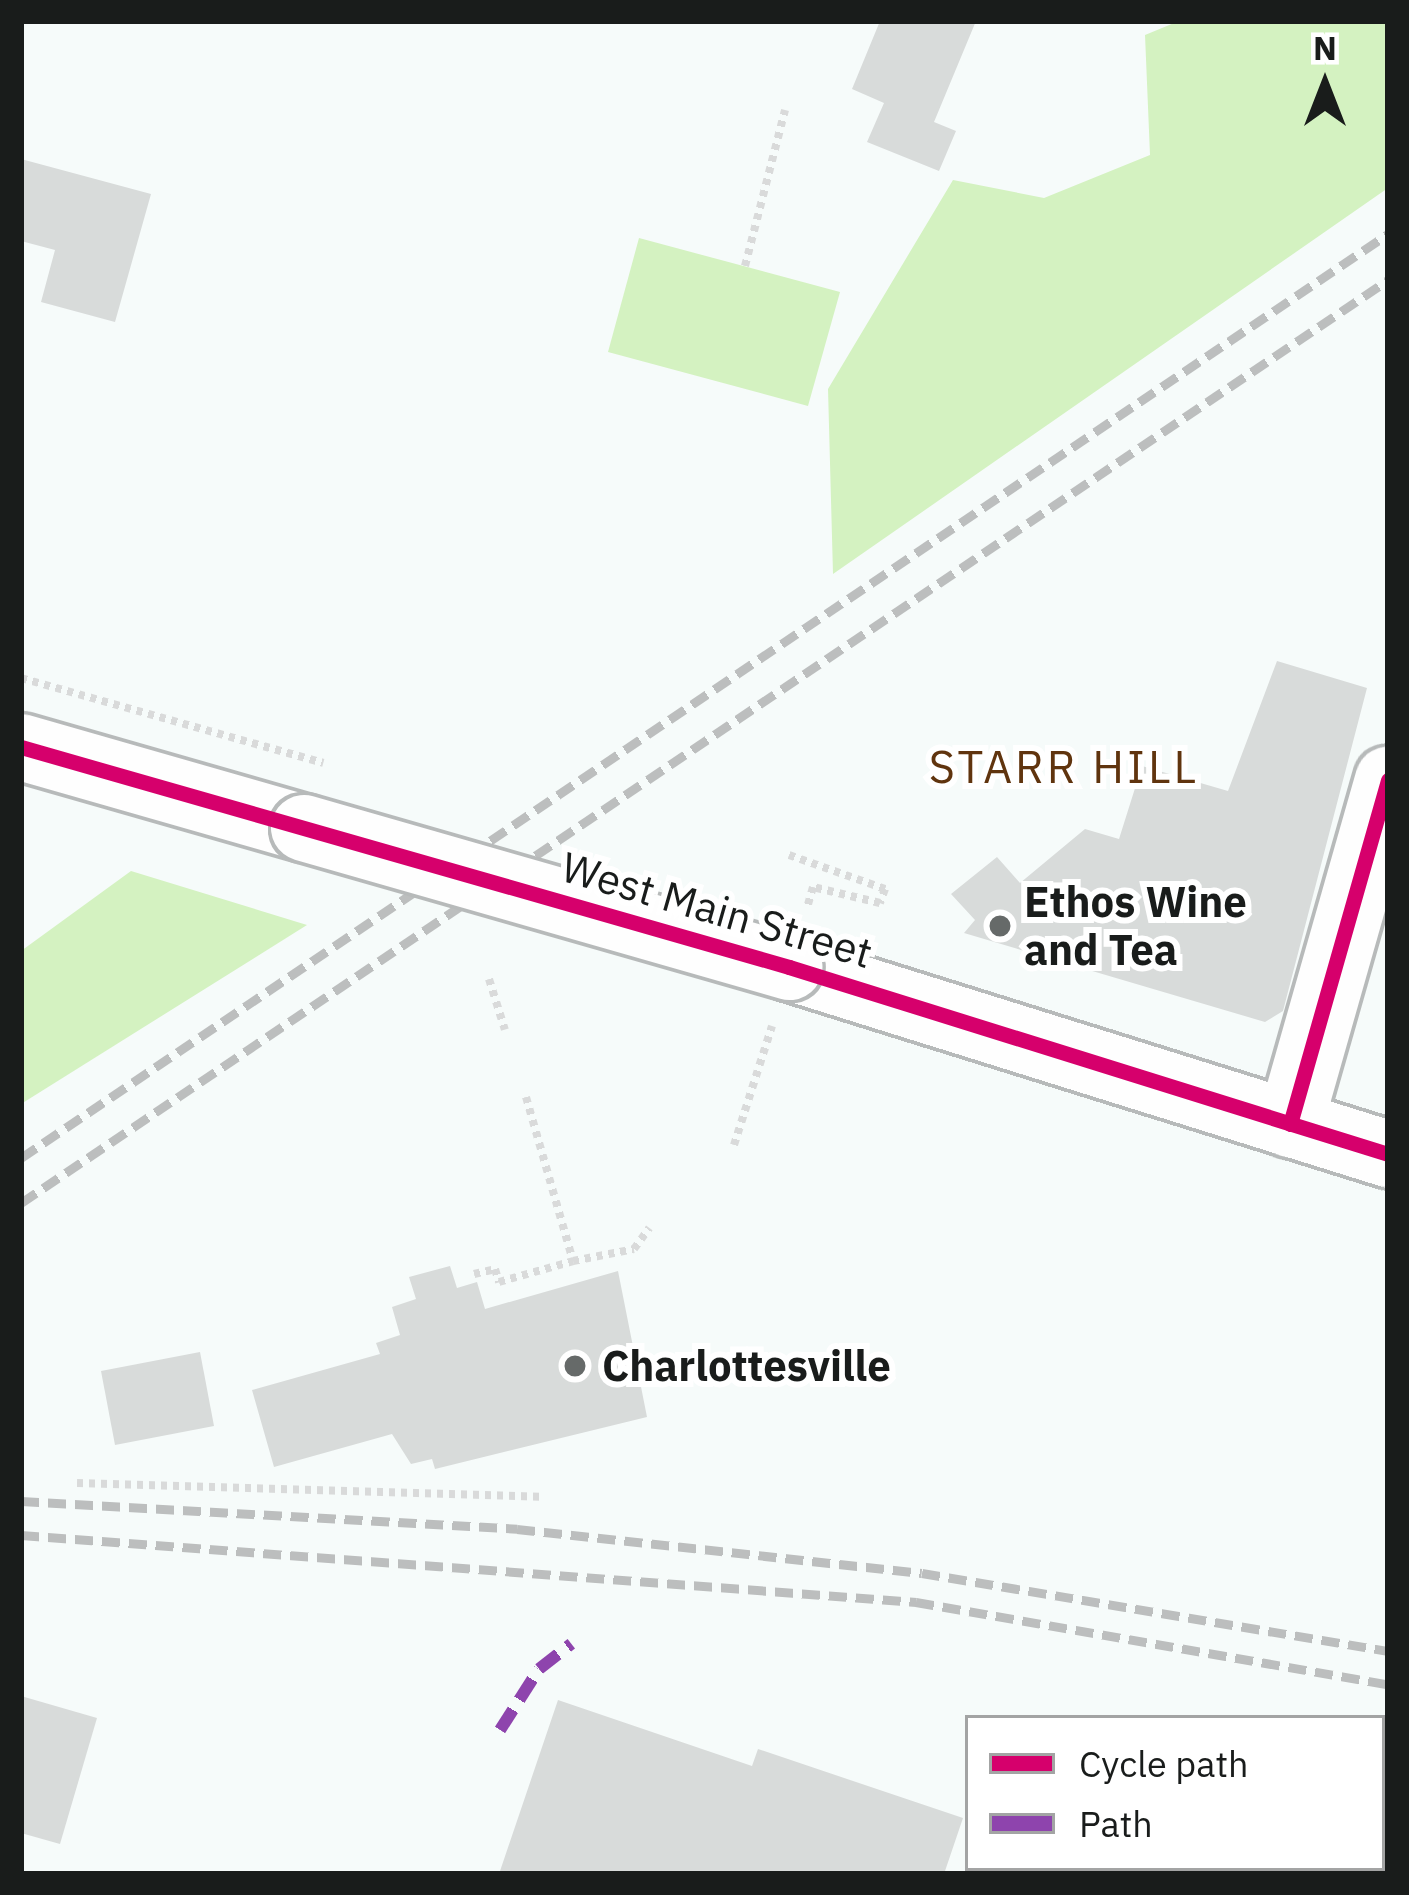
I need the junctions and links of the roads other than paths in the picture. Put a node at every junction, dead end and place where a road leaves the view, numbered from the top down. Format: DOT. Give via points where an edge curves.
graph roads {
  1 [pos="21,747"];
  2 [pos="1388,780"];
  3 [pos="1291,1124"];
  4 [pos="1388,1154"];
  1 -- 3 [label="main road, West Main Street, bridge" via="304,828 781,996"];
  2 -- 3 [label="main road"];
  3 -- 4 [label="main road, West Main Street"];
}
